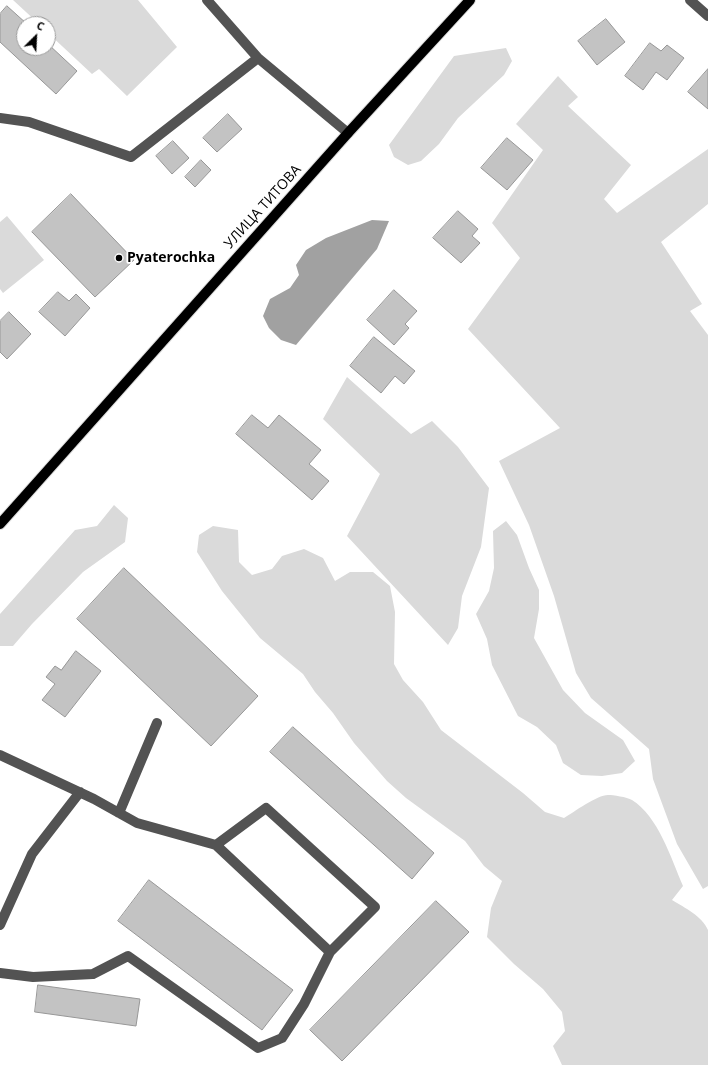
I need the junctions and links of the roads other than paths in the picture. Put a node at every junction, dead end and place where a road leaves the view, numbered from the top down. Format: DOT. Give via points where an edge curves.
graph roads {
  1 [pos="207,0"];
  2 [pos="470,0"];
  3 [pos="690,0"];
  4 [pos="708,16"];
  5 [pos="258,58"];
  6 [pos="0,118"];
  7 [pos="348,133"];
  8 [pos="0,524"];
  9 [pos="157,723"];
  10 [pos="0,755"];
  11 [pos="80,792"];
  12 [pos="119,813"];
  13 [pos="216,845"];
  14 [pos="0,925"];
  15 [pos="330,952"];
  16 [pos="0,973"];
  1 -- 5 [label="street"];
  2 -- 7 [label="main road, УЛИЦА ТИТОВА"];
  3 -- 4 [label="street"];
  5 -- 6 [label="street" via="131,158 29,122"];
  5 -- 7 [label="street"];
  7 -- 8 [label="main road, УЛИЦА ТИТОВА"];
  9 -- 12 [label="street"];
  10 -- 11 [label="street"];
  11 -- 12 [label="street"];
  11 -- 14 [label="street" via="32,854"];
  12 -- 13 [label="street" via="137,823"];
  13 -- 15 [label="street"];
  13 -- 15 [label="street" via="266,808 375,907"];
  15 -- 16 [label="street" via="304,1004 282,1038 258,1048 128,956 93,974 33,977"];
}
